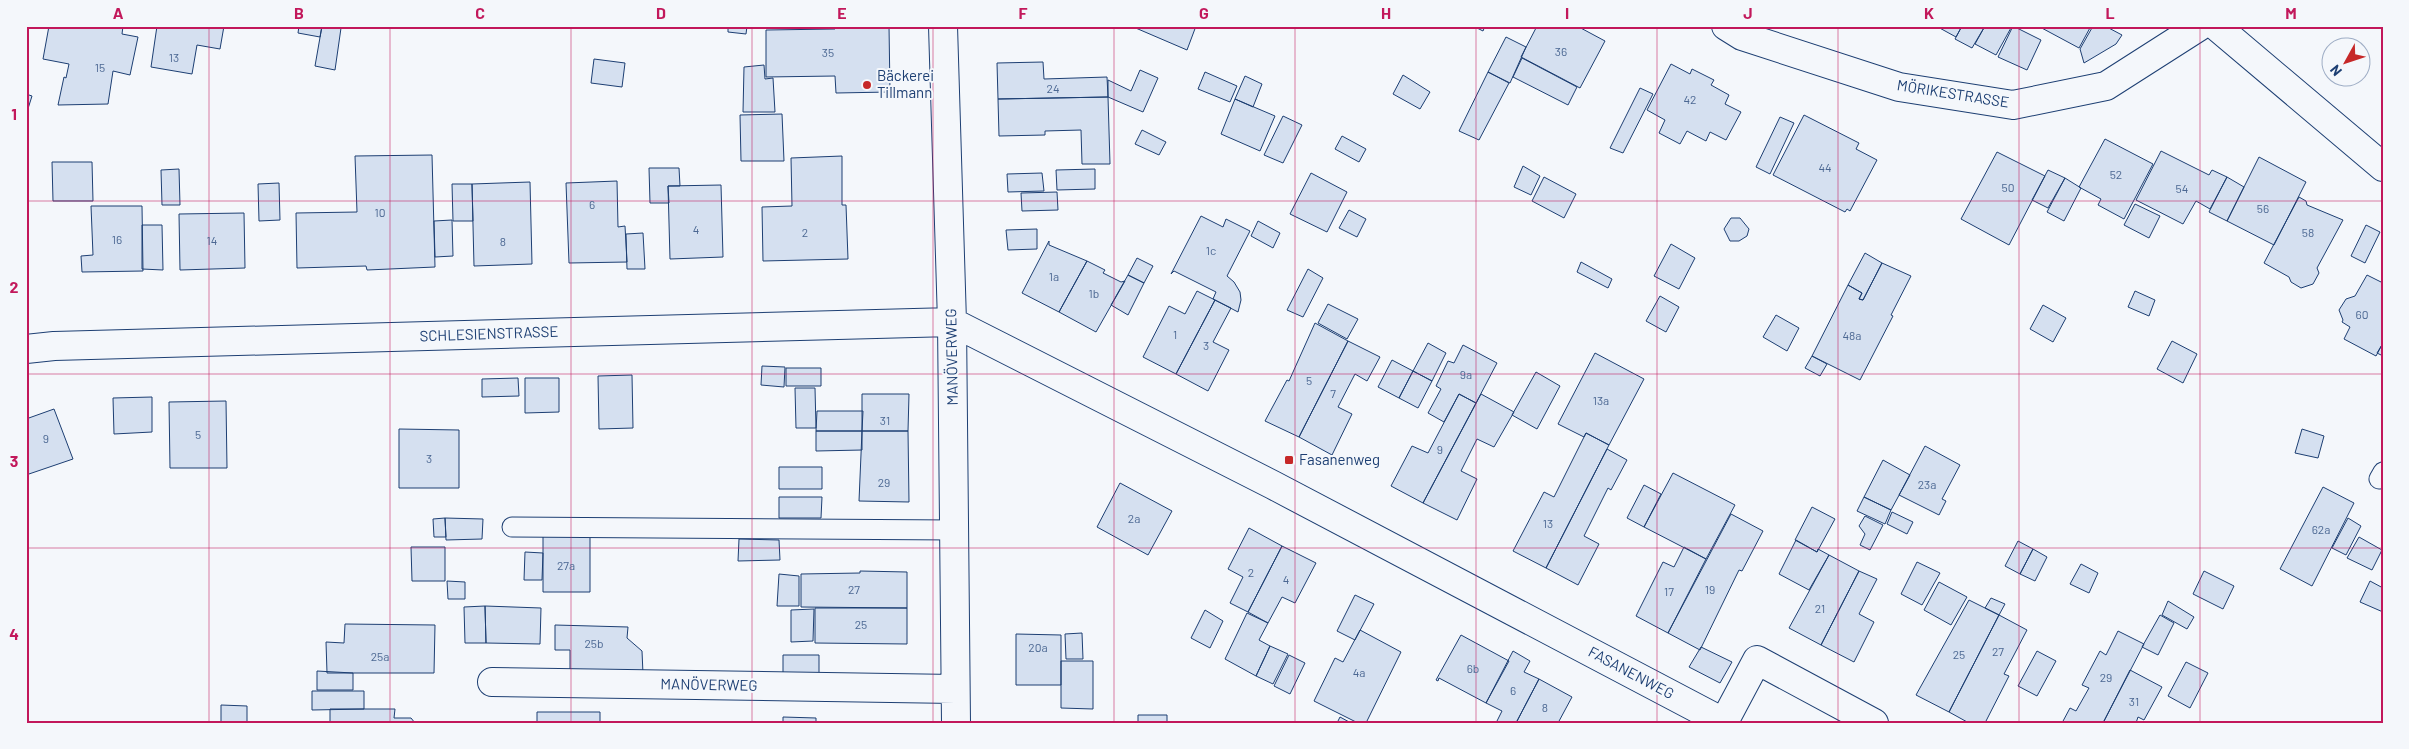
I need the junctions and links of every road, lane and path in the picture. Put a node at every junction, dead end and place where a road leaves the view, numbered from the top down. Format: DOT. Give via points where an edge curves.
graph roads {
  1 [pos="943,26"];
  2 [pos="1726,26"];
  3 [pos="2200,26"];
  4 [pos="2216,26"];
  5 [pos="2383,167"];
  6 [pos="952,322"];
  7 [pos="26,349"];
  8 [pos="512,527"];
  9 [pos="954,530"];
  10 [pos="492,682"];
  11 [pos="955,689"];
  12 [pos="1724,722"];
  13 [pos="956,723"];
  14 [pos="1874,723"];
  1 -- 6 [label="street, MANÖVERWEG"];
  2 -- 3 [label="street, MÖRIKESTRASSE" via="1742,36 1899,87 2013,105 2106,86"];
  4 -- 5 [label="street"];
  6 -- 7 [label="street, SCHLESIENSTRASSE"];
  6 -- 9 [label="street, MANÖVERWEG"];
  6 -- 12 [label="street, FASANENWEG" via="1248,472"];
  8 -- 9 [label="lane"];
  9 -- 11 [label="street, MANÖVERWEG"];
  10 -- 11 [label="street, MANÖVERWEG"];
  11 -- 13 [label="street, MANÖVERWEG"];
  12 -- 14 [label="street, FASANENWEG" via="1757,660"];
}
